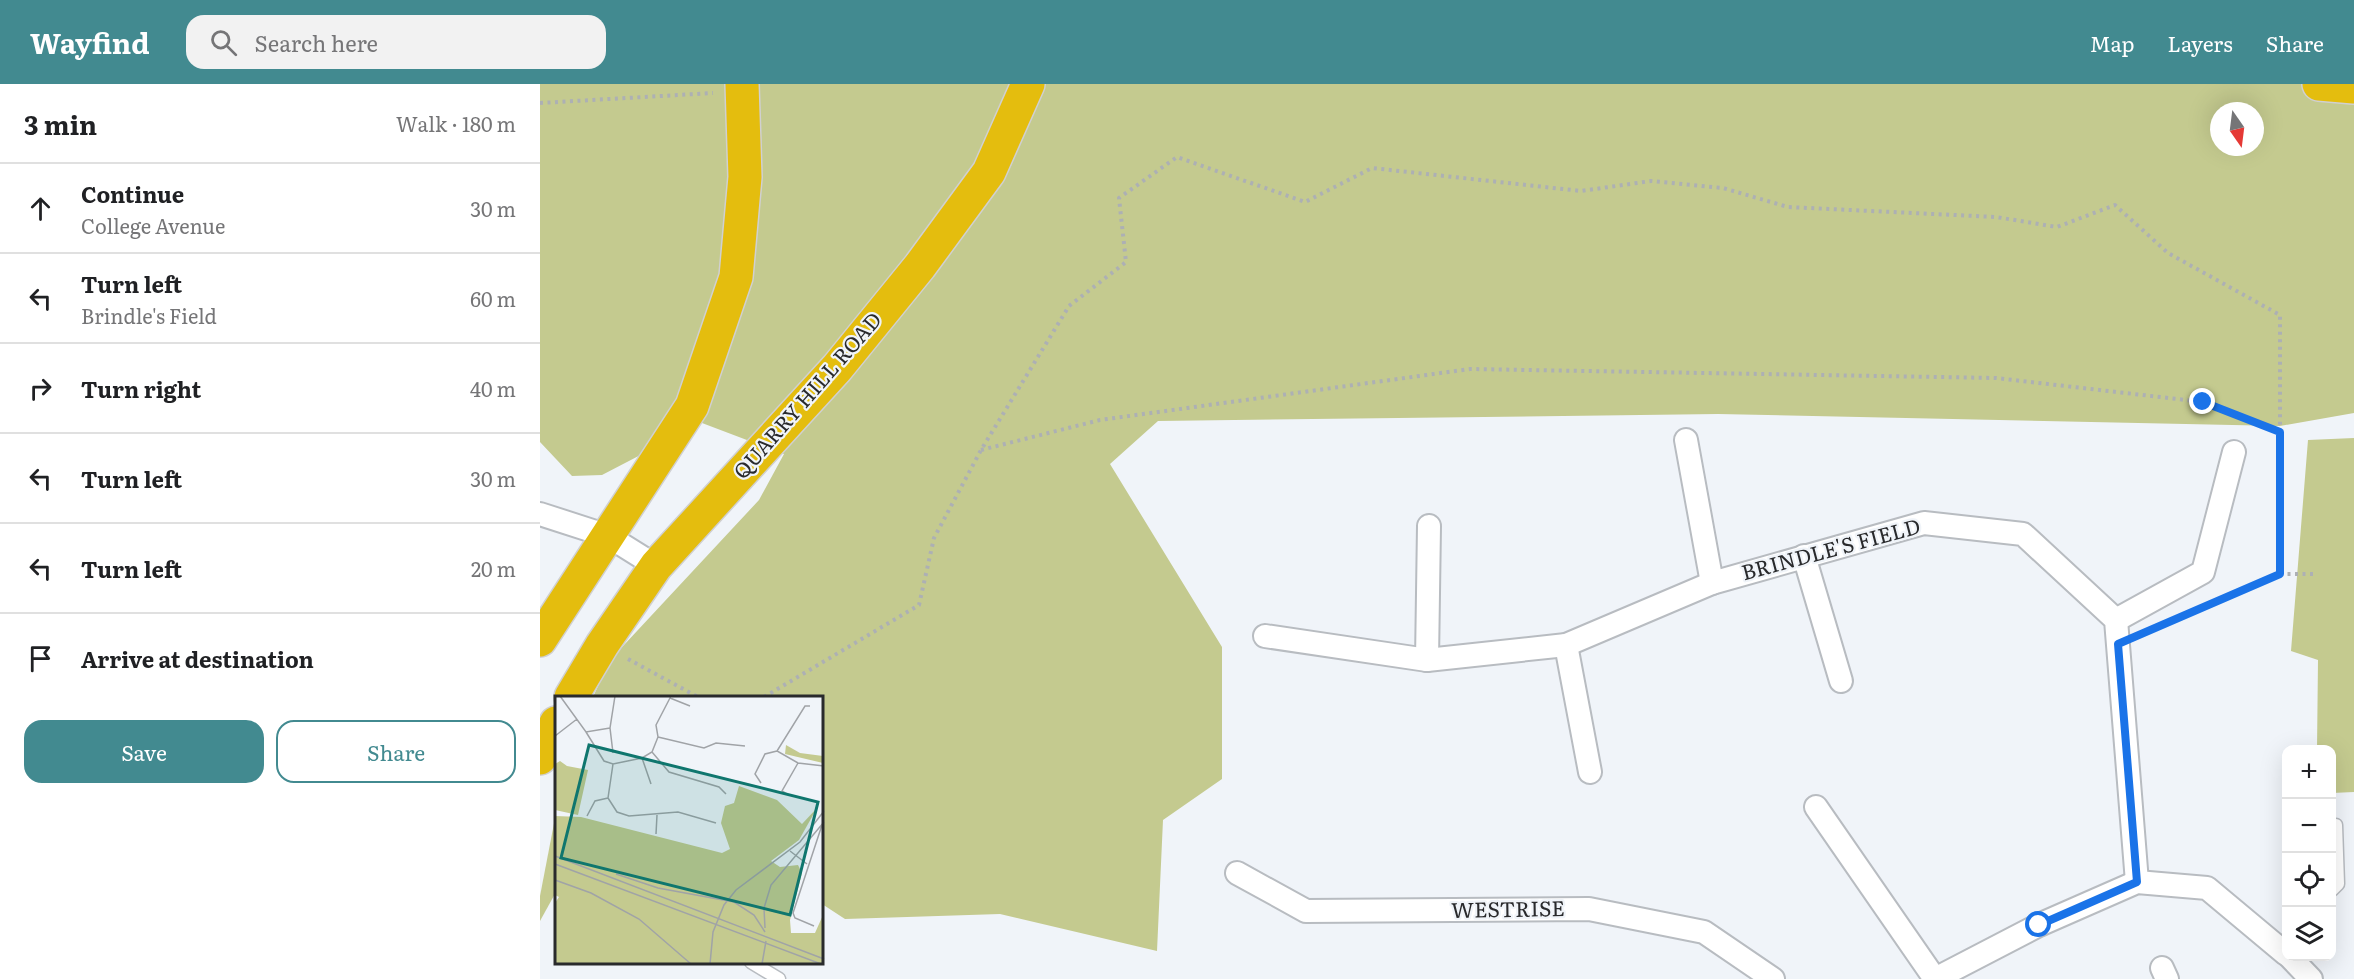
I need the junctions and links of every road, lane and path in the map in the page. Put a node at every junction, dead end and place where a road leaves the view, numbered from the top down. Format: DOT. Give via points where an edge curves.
graph roads {
  1 [pos="1028,84"];
  2 [pos="2319,84"];
  3 [pos="2354,87"];
  4 [pos="742,88"];
  5 [pos="540,103"];
  6 [pos="2280,432"];
  7 [pos="1686,440"];
  8 [pos="981,450"];
  9 [pos="2234,452"];
  10 [pos="540,514"];
  11 [pos="1429,526"];
  12 [pos="608,536"];
  13 [pos="1804,556"];
  14 [pos="656,566"];
  15 [pos="2280,574"];
  16 [pos="2315,574"];
  17 [pos="1712,583"];
  18 [pos="2116,620"];
  19 [pos="2161,626"];
  20 [pos="1265,636"];
  21 [pos="540,640"];
  22 [pos="602,645"];
  23 [pos="1566,645"];
  24 [pos="1427,660"];
  25 [pos="1841,681"];
  26 [pos="573,696"];
  27 [pos="696,696"];
  28 [pos="766,696"];
  29 [pos="555,725"];
  30 [pos="540,758"];
  31 [pos="1590,772"];
  32 [pos="1816,807"];
  33 [pos="2336,825"];
  34 [pos="1237,873"];
  35 [pos="2137,882"];
  36 [pos="2336,886"];
  37 [pos="2282,947"];
  38 [pos="2295,961"];
  39 [pos="752,964"];
  40 [pos="779,979"];
  41 [pos="1773,979"];
  42 [pos="1935,979"];
  43 [pos="2311,979"];
  1 -- 14 [label="highway, QUARRY HILL ROAD" via="989,172 920,266 837,368"];
  2 -- 3 [label="highway"];
  4 -- 5 [label="path"];
  4 -- 12 [label="highway" via="746,177 736,277 692,406"];
  6 -- 8 [label="path" via="2203,402 1996,378 1470,369 1100,420"];
  6 -- 8 [label="path" via="2280,315 2168,253 2115,205 2057,227 1996,217 1788,207 1723,188 1651,182 1581,191 1372,168 1305,202 1176,157 1119,198 1126,262 1070,306"];
  6 -- 15 [label="path"];
  7 -- 17 [label="street"];
  8 -- 28 [label="path" via="934,538 919,605"];
  9 -- 18 [label="street" via="2204,572"];
  10 -- 12 [label="street"];
  11 -- 24 [label="street"];
  12 -- 14 [label="street"];
  12 -- 21 [label="highway"];
  13 -- 17 [label="street, BRINDLE'S FIELD"];
  13 -- 18 [label="street, BRINDLE'S FIELD" via="1924,523 2024,534"];
  13 -- 25 [label="street"];
  14 -- 22 [label="highway, QUARRY HILL ROAD"];
  15 -- 16 [label="path"];
  15 -- 19 [label="path"];
  17 -- 23 [label="street, BRINDLE'S FIELD"];
  18 -- 35 [label="street"];
  20 -- 24 [label="street, BRINDLE'S FIELD"];
  22 -- 26 [label="highway, QUARRY HILL ROAD"];
  22 -- 27 [label="path"];
  23 -- 24 [label="street, BRINDLE'S FIELD"];
  23 -- 31 [label="street"];
  29 -- 30 [label="highway"];
  32 -- 42 [label="street"];
  33 -- 36 [label="lane"];
  34 -- 41 [label="street, WESTRISE" via="1306,911 1589,909 1704,932"];
  35 -- 37 [label="street" via="2207,888"];
  35 -- 42 [label="street" via="2039,925"];
  38 -- 43 [label="street"];
  39 -- 40 [label="lane"];
}
